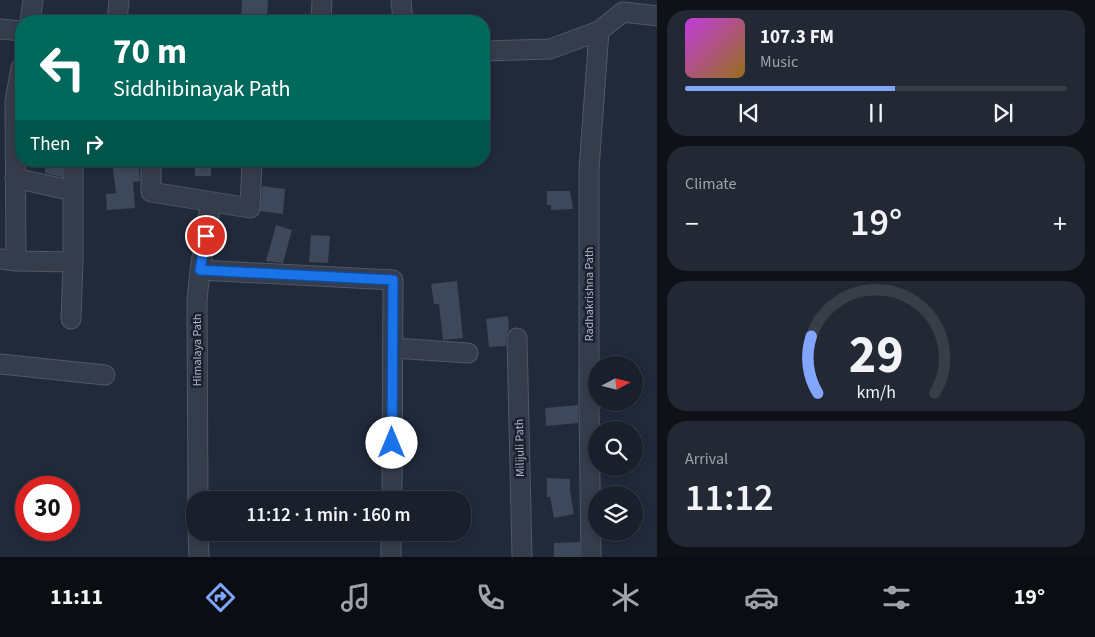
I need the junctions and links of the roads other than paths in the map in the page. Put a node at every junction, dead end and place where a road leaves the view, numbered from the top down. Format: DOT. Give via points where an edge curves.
graph roads {
  1 [pos="34,0"];
  2 [pos="119,0"];
  3 [pos="322,0"];
  4 [pos="401,0"];
  5 [pos="626,4"];
  6 [pos="31,15"];
  7 [pos="118,15"];
  8 [pos="321,15"];
  9 [pos="402,15"];
  10 [pos="657,16"];
  11 [pos="0,28"];
  12 [pos="15,30"];
  13 [pos="599,31"];
  14 [pos="490,51"];
  15 [pos="15,167"];
  16 [pos="73,167"];
  17 [pos="151,167"];
  18 [pos="252,167"];
  19 [pos="15,178"];
  20 [pos="73,191"];
  21 [pos="211,202"];
  22 [pos="8,260"];
  23 [pos="73,262"];
  24 [pos="200,270"];
  25 [pos="71,319"];
  26 [pos="517,338"];
  27 [pos="393,348"];
  28 [pos="468,353"];
  29 [pos="0,364"];
  30 [pos="105,375"];
  31 [pos="198,491"];
  32 [pos="392,491"];
  33 [pos="198,541"];
  34 [pos="392,541"];
  35 [pos="199,557"];
  36 [pos="391,557"];
  37 [pos="522,557"];
  38 [pos="591,557"];
  1 -- 6 [label="street"];
  2 -- 7 [label="street"];
  3 -- 8 [label="street"];
  4 -- 9 [label="street"];
  5 -- 10 [label="street"];
  5 -- 13 [label="street"];
  11 -- 12 [label="street"];
  13 -- 14 [label="street" via="550,49"];
  13 -- 38 [label="street, Radhakrishna Path" via="589,169"];
  15 -- 19 [label="street"];
  16 -- 20 [label="street"];
  17 -- 21 [label="street" via="151,192"];
  18 -- 21 [label="street" via="250,208"];
  19 -- 20 [label="street"];
  19 -- 22 [label="street"];
  20 -- 23 [label="street"];
  21 -- 24 [label="street, Himalaya Path"];
  22 -- 23 [label="street"];
  23 -- 25 [label="street"];
  24 -- 27 [label="street" via="393,280"];
  24 -- 31 [label="street, Himalaya Path" via="197,301"];
  26 -- 37 [label="street, Milijuli Path"];
  27 -- 28 [label="street"];
  27 -- 32 [label="street"];
  29 -- 30 [label="street"];
  33 -- 35 [label="street"];
  34 -- 36 [label="street"];
}
